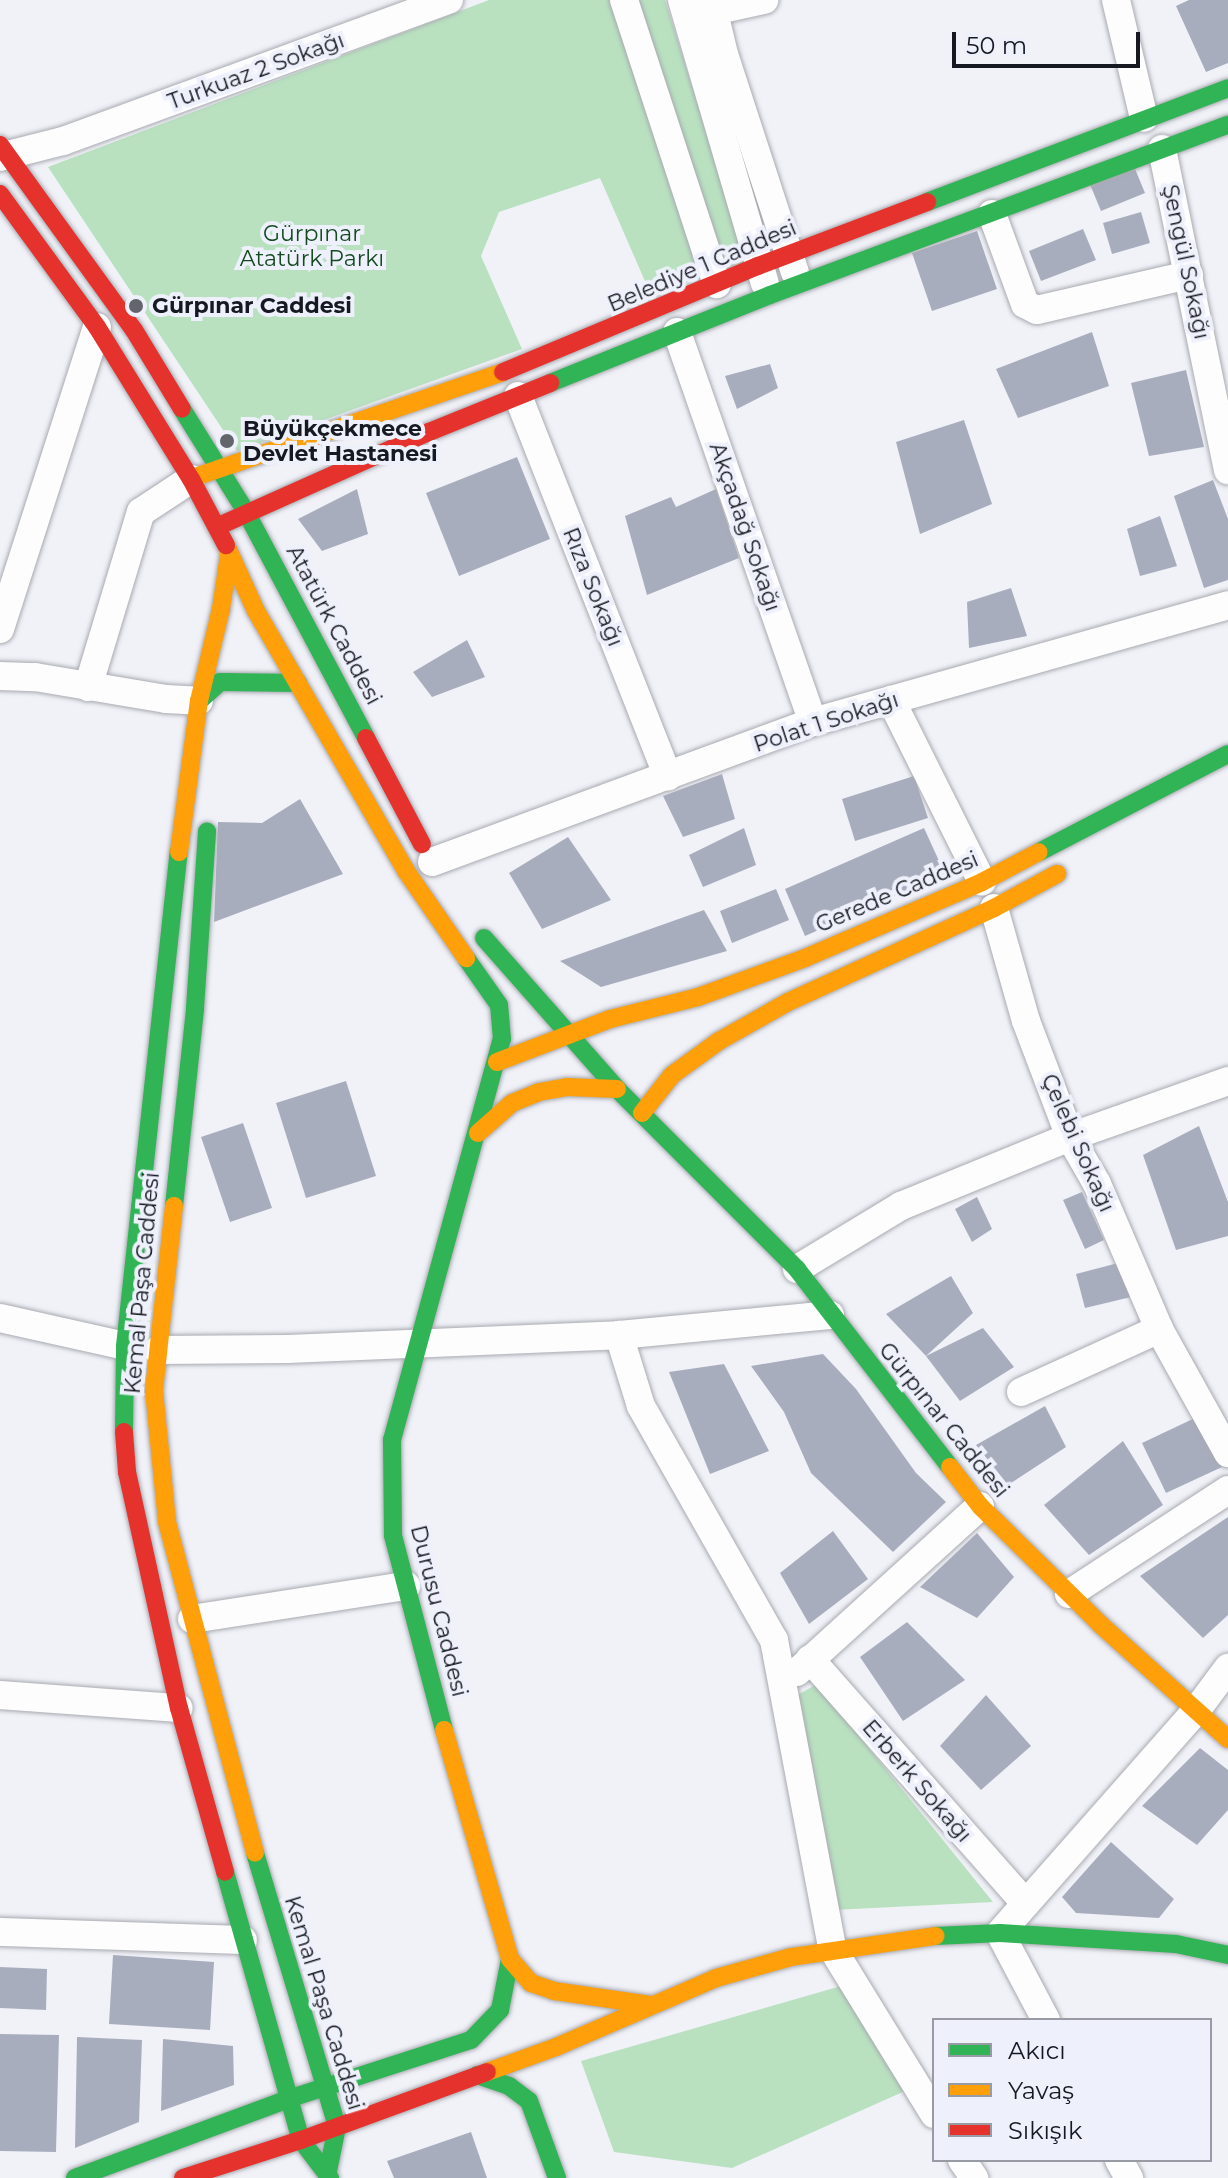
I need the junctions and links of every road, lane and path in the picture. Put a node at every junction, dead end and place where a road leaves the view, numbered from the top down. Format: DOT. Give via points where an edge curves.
graph roads {
  1 [pos="449,0"];
  2 [pos="624,0"];
  3 [pos="764,0"];
  4 [pos="1116,0"];
  5 [pos="698,7"];
  6 [pos="1228,88"];
  7 [pos="1144,118"];
  8 [pos="1228,125"];
  9 [pos="63,141"];
  10 [pos="1162,149"];
  11 [pos="2,151"];
  12 [pos="25,177"];
  13 [pos="0,195"];
  14 [pos="992,214"];
  15 [pos="788,255"];
  16 [pos="758,266"];
  17 [pos="1189,275"];
  18 [pos="717,284"];
  19 [pos="799,284"];
  20 [pos="770,295"];
  21 [pos="97,327"];
  22 [pos="677,332"];
  23 [pos="518,396"];
  24 [pos="218,469"];
  25 [pos="1228,470"];
  26 [pos="191,479"];
  27 [pos="246,512"];
  28 [pos="218,527"];
  29 [pos="229,555"];
  30 [pos="270,556"];
  31 [pos="245,589"];
  32 [pos="1228,605"];
  33 [pos="0,629"];
  34 [pos="0,676"];
  35 [pos="220,682"];
  36 [pos="298,683"];
  37 [pos="88,687"];
  38 [pos="891,700"];
  39 [pos="207,712"];
  40 [pos="813,722"];
  41 [pos="1228,754"];
  42 [pos="668,777"];
  43 [pos="208,812"];
  44 [pos="1076,864"];
  45 [pos="436,869"];
  46 [pos="982,882"];
  47 [pos="994,908"];
  48 [pos="476,928"];
  49 [pos="568,1034"];
  50 [pos="497,1062"];
  51 [pos="1228,1081"];
  52 [pos="617,1089"];
  53 [pos="642,1113"];
  54 [pos="478,1133"];
  55 [pos="1070,1137"];
  56 [pos="797,1269"];
  57 [pos="830,1315"];
  58 [pos="0,1318"];
  59 [pos="1159,1329"];
  60 [pos="619,1335"];
  61 [pos="416,1344"];
  62 [pos="125,1346"];
  63 [pos="158,1350"];
  64 [pos="1021,1392"];
  65 [pos="1228,1453"];
  66 [pos="1228,1490"];
  67 [pos="980,1506"];
  68 [pos="406,1586"];
  69 [pos="1069,1594"];
  70 [pos="192,1619"];
  71 [pos="810,1659"];
  72 [pos="1228,1668"];
  73 [pos="782,1686"];
  74 [pos="0,1695"];
  75 [pos="179,1708"];
  76 [pos="1196,1711"];
  77 [pos="1228,1739"];
  78 [pos="1025,1903"];
  79 [pos="0,1932"];
  80 [pos="1000,1933"];
  81 [pos="243,1940"];
  82 [pos="832,1948"];
  83 [pos="1228,1955"];
  84 [pos="510,1959"];
  85 [pos="651,2005"];
  86 [pos="1045,2018"];
  87 [pos="556,2047"];
  88 [pos="552,2069"];
  89 [pos="477,2075"];
  90 [pos="323,2088"];
  91 [pos="288,2099"];
  92 [pos="932,2111"];
  93 [pos="337,2127"];
  94 [pos="301,2140"];
  95 [pos="329,2175"];
  96 [pos="75,2178"];
  97 [pos="183,2178"];
  98 [pos="557,2178"];
  1 -- 9 [label="street, Turkuaz 2 Sokağı"];
  2 -- 18 [label="street"];
  3 -- 5 [label="street"];
  4 -- 7 [label="street"];
  5 -- 15 [label="street"];
  5 -- 16 [label="street"];
  6 -- 7 [label="street, Belediye 1 Caddesi"];
  7 -- 15 [label="street, Belediye 1 Caddesi"];
  8 -- 10 [label="street"];
  9 -- 11 [label="street, Turkuaz 2 Sokağı"];
  9 -- 12 [label="street"];
  10 -- 14 [label="street"];
  10 -- 17 [label="street, Şengül Sokağı"];
  11 -- 12 [label="street, Atatürk Caddesi"];
  12 -- 13 [label="street"];
  12 -- 24 [label="street, Atatürk Caddesi" via="134,330"];
  13 -- 21 [label="street"];
  14 -- 17 [label="street" via="1025,304 1037,310"];
  14 -- 19 [label="street"];
  15 -- 16 [label="street, Belediye 1 Caddesi"];
  15 -- 19 [label="street"];
  16 -- 18 [label="street, Belediye 1 Caddesi"];
  16 -- 20 [label="street"];
  17 -- 25 [label="street, Şengül Sokağı"];
  18 -- 24 [label="street, Belediye 1 Caddesi" via="538,360"];
  19 -- 20 [label="street"];
  20 -- 22 [label="street"];
  21 -- 26 [label="street"];
  21 -- 33 [label="street"];
  22 -- 23 [label="street"];
  22 -- 40 [label="street, Akçadağ Sokağı"];
  23 -- 27 [label="street"];
  23 -- 42 [label="street, Rıza Sokağı"];
  24 -- 26 [label="street, Belediye 1 Caddesi"];
  24 -- 27 [label="street, Atatürk Caddesi"];
  26 -- 28 [label="street"];
  26 -- 37 [label="street" via="141,512"];
  27 -- 28 [label="street"];
  27 -- 30 [label="street, Atatürk Caddesi"];
  28 -- 29 [label="street"];
  29 -- 31 [label="street"];
  29 -- 39 [label="street, Kemal Paşa Caddesi"];
  30 -- 31 [label="street, Kemal Paşa Caddesi"];
  30 -- 45 [label="street, Atatürk Caddesi"];
  31 -- 35 [label="street, Kemal Paşa Caddesi"];
  31 -- 36 [label="street"];
  32 -- 38 [label="street, Polat 1 Sokağı"];
  34 -- 37 [label="street"];
  35 -- 36 [label="street"];
  35 -- 39 [label="street"];
  35 -- 39 [label="street, Kemal Paşa Caddesi"];
  36 -- 50 [label="street" via="406,871 448,937 492,991 501,1023"];
  37 -- 39 [label="street"];
  38 -- 40 [label="street, Polat 1 Sokağı"];
  38 -- 46 [label="street"];
  39 -- 62 [label="street, Kemal Paşa Caddesi"];
  40 -- 42 [label="street, Polat 1 Sokağı"];
  41 -- 46 [label="street, Gerede Caddesi"];
  42 -- 45 [label="street, Polat 1 Sokağı"];
  43 -- 63 [label="street, Kemal Paşa Caddesi" via="195,1008"];
  44 -- 47 [label="street"];
  46 -- 47 [label="street"];
  46 -- 49 [label="street, Gerede Caddesi" via="805,958 698,997"];
  47 -- 53 [label="street" via="788,1002 719,1041 672,1075"];
  47 -- 55 [label="street, Çelebi Sokağı" via="1026,1021"];
  48 -- 49 [label="street"];
  49 -- 50 [label="street, Gerede Caddesi"];
  49 -- 52 [label="street"];
  50 -- 54 [label="street"];
  51 -- 55 [label="street"];
  52 -- 53 [label="street"];
  52 -- 54 [label="street" via="539,1092 512,1103"];
  53 -- 56 [label="street, Gürpınar Caddesi"];
  54 -- 61 [label="street, Durusu Caddesi"];
  55 -- 56 [label="street" via="901,1206"];
  55 -- 59 [label="street, Çelebi Sokağı" via="1097,1184"];
  56 -- 57 [label="street, Gürpınar Caddesi"];
  57 -- 60 [label="street"];
  57 -- 67 [label="street, Gürpınar Caddesi"];
  58 -- 62 [label="street"];
  59 -- 64 [label="street"];
  59 -- 65 [label="street, Çelebi Sokağı"];
  60 -- 61 [label="street"];
  60 -- 73 [label="street" via="641,1406 774,1640"];
  61 -- 63 [label="street"];
  61 -- 68 [label="street, Durusu Caddesi" via="392,1440 393,1535"];
  62 -- 63 [label="street"];
  62 -- 75 [label="street, Kemal Paşa Caddesi" via="127,1472"];
  63 -- 70 [label="street, Kemal Paşa Caddesi" via="154,1391 167,1522"];
  66 -- 69 [label="street"];
  67 -- 69 [label="street, Gürpınar Caddesi"];
  67 -- 71 [label="street"];
  68 -- 70 [label="street"];
  68 -- 84 [label="street, Durusu Caddesi"];
  69 -- 76 [label="street, Gürpınar Caddesi"];
  70 -- 90 [label="street, Kemal Paşa Caddesi"];
  71 -- 73 [label="street"];
  71 -- 78 [label="street, Erberk Sokağı"];
  72 -- 76 [label="street"];
  73 -- 82 [label="street"];
  74 -- 75 [label="street"];
  75 -- 81 [label="street, Kemal Paşa Caddesi"];
  76 -- 77 [label="street, Gürpınar Caddesi"];
  76 -- 78 [label="street"];
  78 -- 80 [label="street"];
  79 -- 81 [label="street"];
  80 -- 82 [label="street"];
  80 -- 83 [label="street" via="1176,1944"];
  80 -- 86 [label="street"];
  81 -- 91 [label="street, Kemal Paşa Caddesi"];
  82 -- 85 [label="street" via="716,1978"];
  82 -- 92 [label="street"];
  84 -- 85 [label="street" via="531,1983 554,1991"];
  84 -- 90 [label="street" via="500,2010 471,2040"];
  85 -- 87 [label="street"];
  87 -- 88 [label="street"];
  87 -- 89 [label="street"];
  89 -- 93 [label="street"];
  89 -- 98 [label="street" via="509,2086 529,2101"];
  90 -- 91 [label="street"];
  90 -- 93 [label="street, Kemal Paşa Caddesi"];
  91 -- 94 [label="street, Kemal Paşa Caddesi"];
  91 -- 96 [label="street"];
  93 -- 94 [label="street"];
  93 -- 95 [label="street, Kemal Paşa Caddesi"];
  94 -- 95 [label="street, Kemal Paşa Caddesi"];
  94 -- 97 [label="street"];
}
